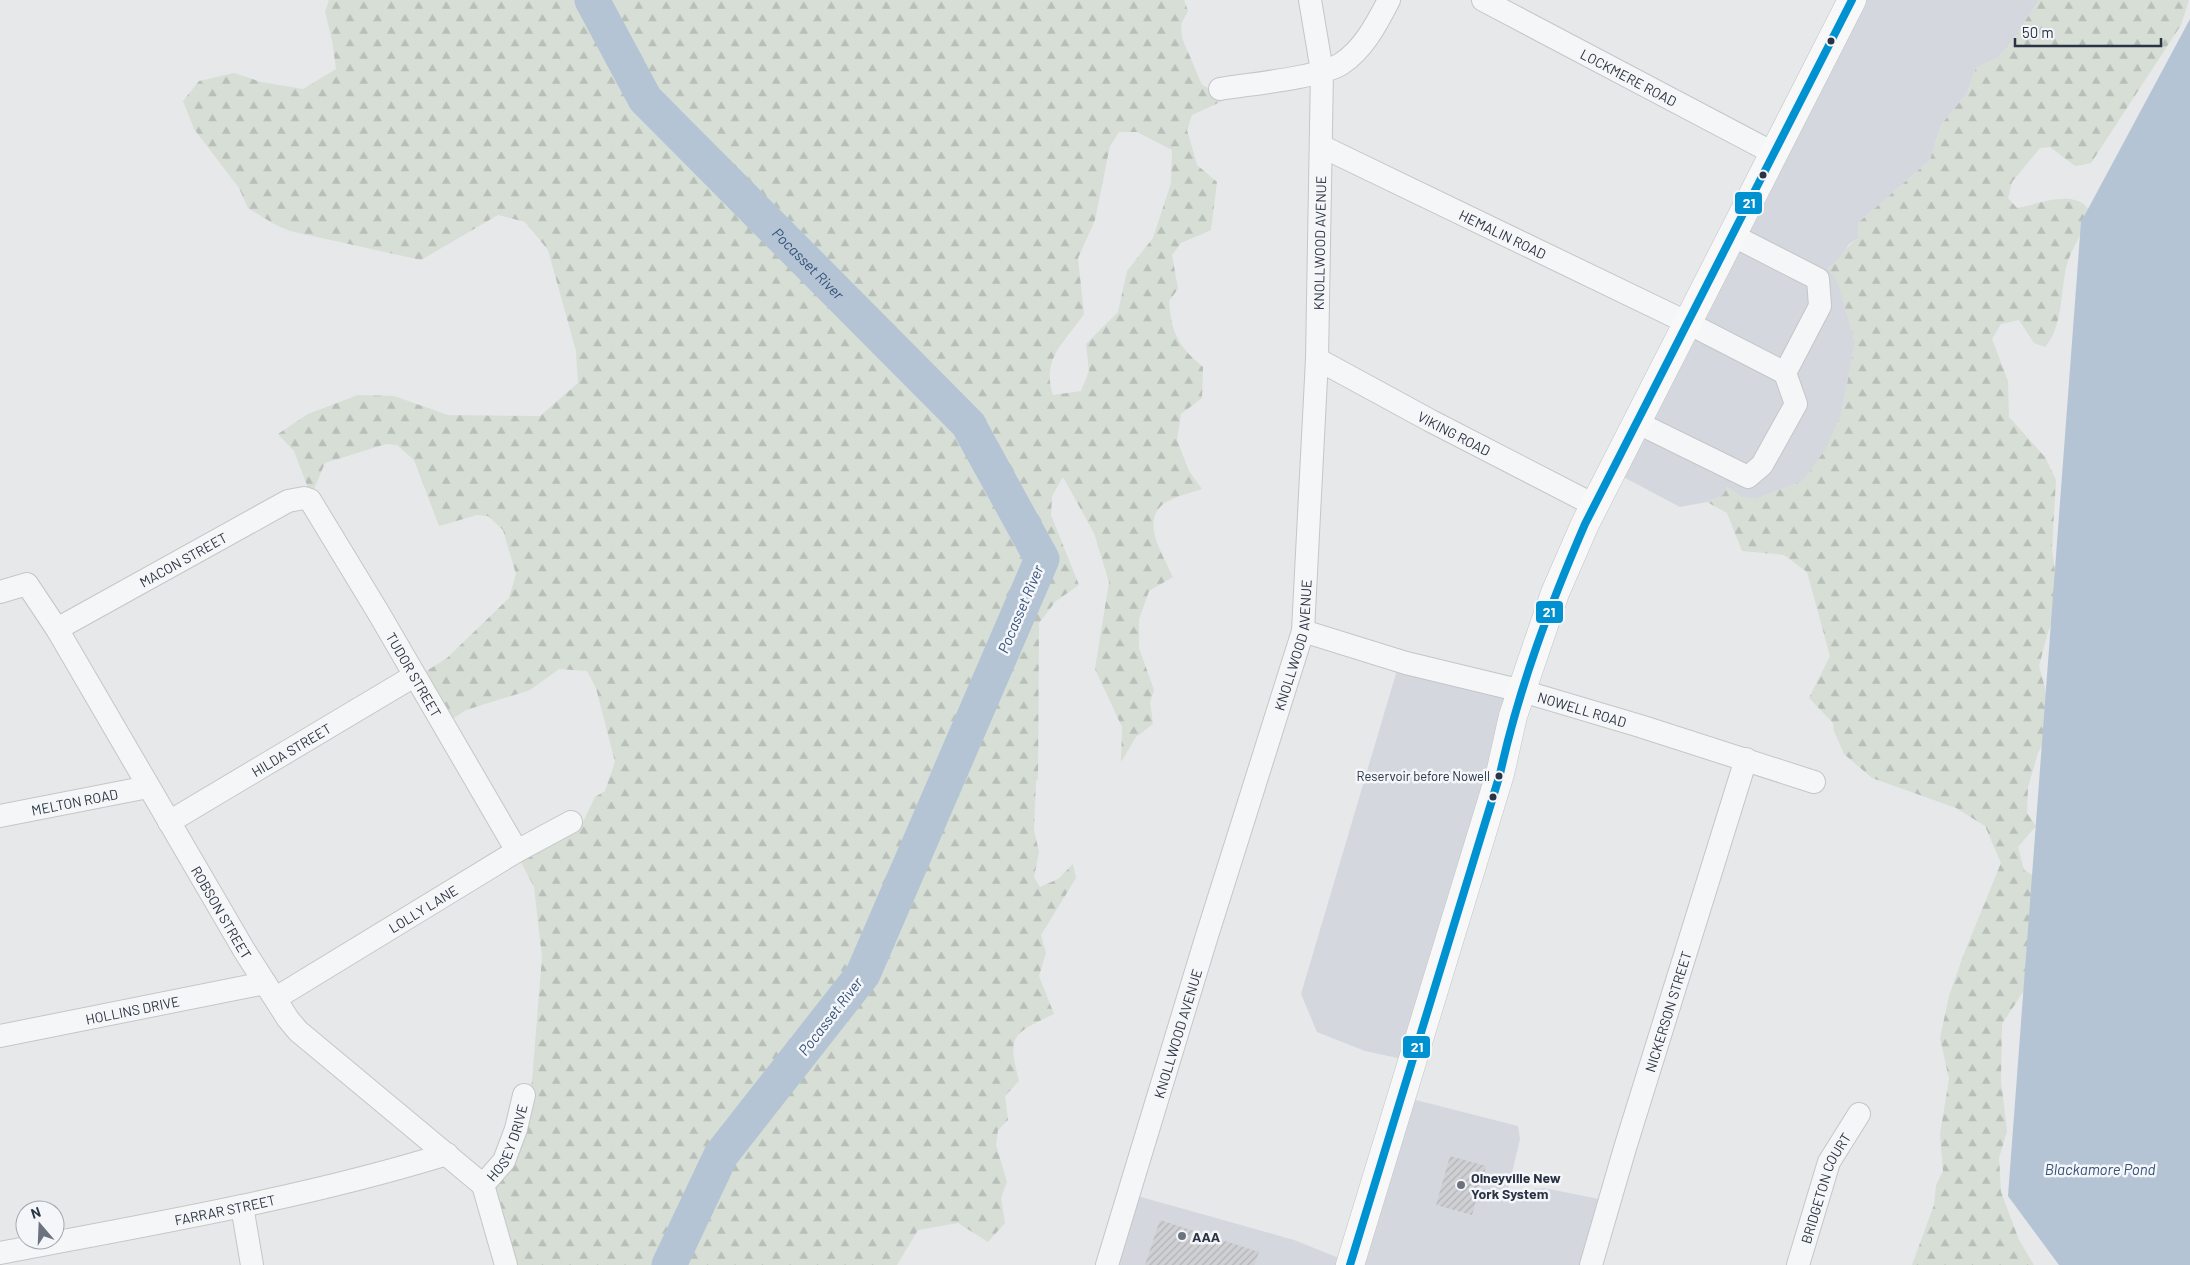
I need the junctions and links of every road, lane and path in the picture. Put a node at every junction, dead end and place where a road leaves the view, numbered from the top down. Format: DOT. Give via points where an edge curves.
graph roads {
  1 [pos="1310,0"];
  2 [pos="1390,0"];
  3 [pos="1483,0"];
  4 [pos="1852,0"];
  5 [pos="1316,72"];
  6 [pos="1220,89"];
  7 [pos="1321,146"];
  8 [pos="1775,154"];
  9 [pos="1732,235"];
  10 [pos="1686,322"];
  11 [pos="1318,359"];
  12 [pos="1785,373"];
  13 [pos="1636,422"];
  14 [pos="310,500"];
  15 [pos="1594,505"];
  16 [pos="0,592"];
  17 [pos="57,629"];
  18 [pos="1303,631"];
  19 [pos="414,676"];
  20 [pos="1522,691"];
  21 [pos="1746,759"];
  22 [pos="1814,782"];
  23 [pos="148,787"];
  24 [pos="0,816"];
  25 [pos="168,822"];
  26 [pos="571,822"];
  27 [pos="517,851"];
  28 [pos="271,991"];
  29 [pos="0,1036"];
  30 [pos="524,1095"];
  31 [pos="1859,1114"];
  32 [pos="447,1154"];
  33 [pos="483,1185"];
  34 [pos="242,1206"];
  35 [pos="0,1252"];
  36 [pos="252,1265"];
  37 [pos="506,1265"];
  38 [pos="1107,1265"];
  39 [pos="1350,1265"];
  40 [pos="1591,1265"];
  41 [pos="1798,1265"];
  1 -- 5 [label="street, KNOLLWOOD AVENUE"];
  2 -- 5 [label="street" via="1371,33 1354,53 1340,65"];
  3 -- 8 [label="street, LOCKMERE ROAD"];
  4 -- 8 [label="main road"];
  5 -- 6 [label="street"];
  5 -- 7 [label="street, KNOLLWOOD AVENUE"];
  7 -- 10 [label="street, HEMALIN ROAD"];
  7 -- 11 [label="street, KNOLLWOOD AVENUE"];
  8 -- 9 [label="main road"];
  9 -- 10 [label="main road"];
  9 -- 12 [label="street" via="1818,279 1820,306"];
  10 -- 12 [label="street, HEMALIN ROAD"];
  10 -- 13 [label="main road"];
  11 -- 15 [label="street, VIKING ROAD"];
  11 -- 18 [label="street, KNOLLWOOD AVENUE"];
  12 -- 13 [label="street" via="1796,404 1762,465 1748,477"];
  13 -- 15 [label="main road"];
  14 -- 17 [label="street, MACON STREET" via="288,500"];
  14 -- 19 [label="street, TUDOR STREET"];
  15 -- 20 [label="main road" via="1556,593"];
  16 -- 17 [label="street, ROBSON STREET" via="27,584"];
  17 -- 23 [label="street, ROBSON STREET"];
  18 -- 20 [label="street, NOWELL ROAD" via="1406,663"];
  18 -- 38 [label="street, KNOLLWOOD AVENUE"];
  19 -- 25 [label="street, HILDA STREET"];
  19 -- 27 [label="street, TUDOR STREET"];
  20 -- 21 [label="street, NOWELL ROAD"];
  20 -- 39 [label="main road" via="1500,774"];
  21 -- 22 [label="street, NOWELL ROAD"];
  21 -- 40 [label="street, NICKERSON STREET" via="1624,1148"];
  23 -- 24 [label="street, MELTON ROAD"];
  23 -- 25 [label="street, ROBSON STREET"];
  25 -- 28 [label="street, ROBSON STREET"];
  26 -- 27 [label="street, LOLLY LANE"];
  27 -- 28 [label="street, LOLLY LANE"];
  28 -- 29 [label="street, HOLLINS DRIVE"];
  28 -- 32 [label="street, ROBSON STREET" via="298,1031"];
  30 -- 33 [label="street, HOSEY DRIVE" via="504,1161"];
  31 -- 41 [label="street, BRIDGETON COURT" via="1829,1162"];
  32 -- 33 [label="street, ROBSON STREET"];
  32 -- 34 [label="street, FARRAR STREET" via="387,1173"];
  33 -- 37 [label="street"];
  34 -- 35 [label="street, FARRAR STREET"];
  34 -- 36 [label="street"];
}
